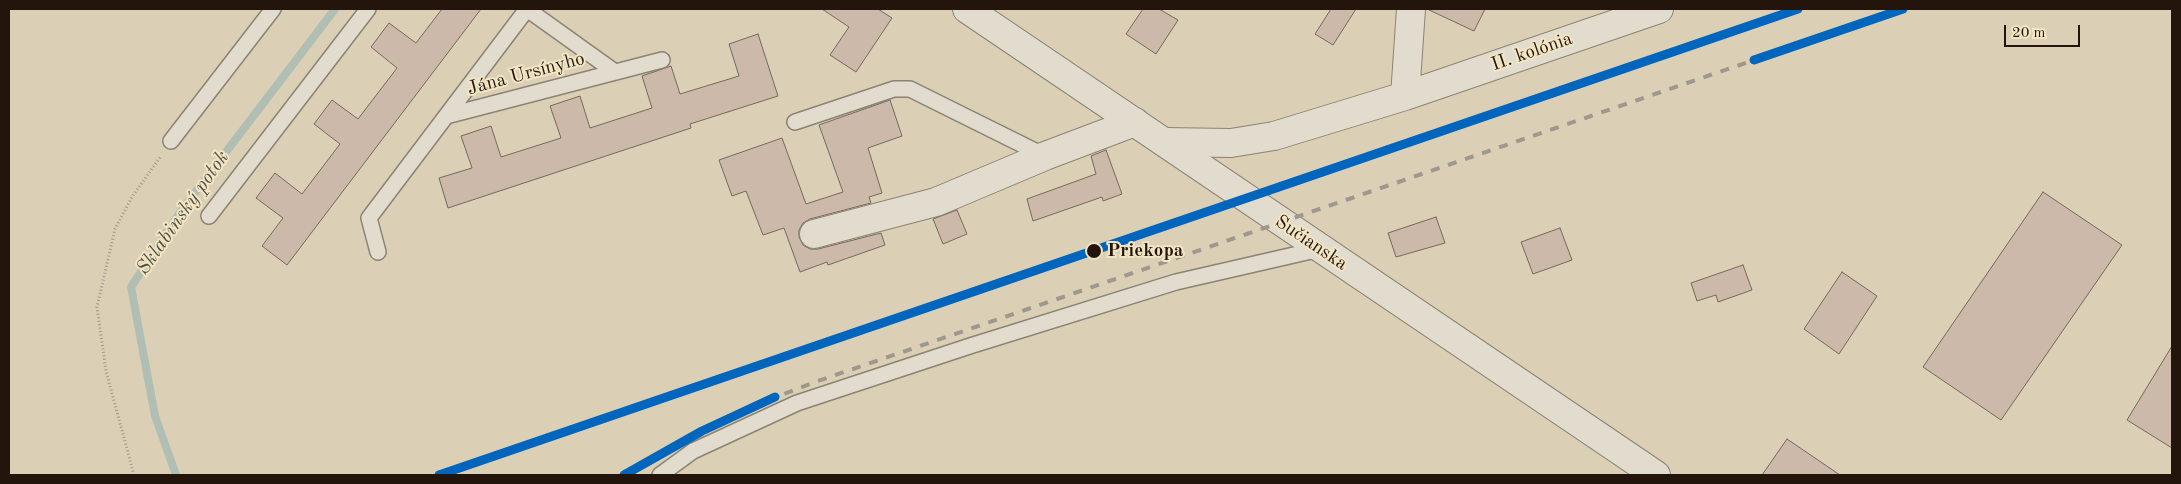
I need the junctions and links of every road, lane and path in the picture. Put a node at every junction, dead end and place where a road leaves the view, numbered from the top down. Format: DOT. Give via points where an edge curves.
graph roads {
  1 [pos="272,9"];
  2 [pos="368,9"];
  3 [pos="527,9"];
  4 [pos="967,9"];
  5 [pos="1411,9"];
  6 [pos="1659,9"];
  7 [pos="662,60"];
  8 [pos="616,72"];
  9 [pos="1405,96"];
  10 [pos="446,116"];
  11 [pos="796,122"];
  12 [pos="1135,122"];
  13 [pos="171,141"];
  14 [pos="1164,142"];
  15 [pos="1045,156"];
  16 [pos="209,216"];
  17 [pos="814,234"];
  18 [pos="1320,249"];
  19 [pos="378,252"];
  20 [pos="134,475"];
  21 [pos="660,475"];
  22 [pos="1656,475"];
  1 -- 13 [label="lane"];
  2 -- 16 [label="lane"];
  3 -- 8 [label="lane, Jána Ursínyho"];
  3 -- 10 [label="lane, Jána Ursínyho"];
  4 -- 12 [label="street, Sučianska"];
  5 -- 9 [label="street"];
  6 -- 9 [label="street, II. kolónia"];
  7 -- 8 [label="lane, Jána Ursínyho"];
  8 -- 10 [label="lane, Jána Ursínyho"];
  9 -- 14 [label="street, II. kolónia" via="1274,136 1231,143"];
  10 -- 19 [label="lane, Jána Ursínyho" via="369,218"];
  11 -- 15 [label="lane" via="894,89 910,89"];
  12 -- 14 [label="street, Sučianska"];
  12 -- 15 [label="street"];
  13 -- 20 [label="path" via="132,197 115,229 98,307 106,372"];
  14 -- 18 [label="street, Sučianska"];
  15 -- 17 [label="street" via="936,202"];
  18 -- 21 [label="lane" via="1176,282 796,403 693,451"];
  18 -- 22 [label="street, Sučianska"];
}
